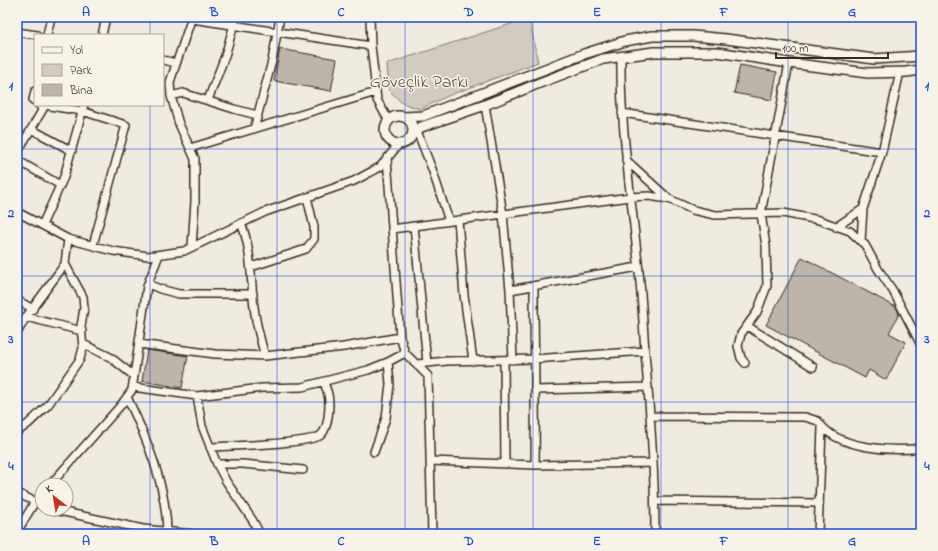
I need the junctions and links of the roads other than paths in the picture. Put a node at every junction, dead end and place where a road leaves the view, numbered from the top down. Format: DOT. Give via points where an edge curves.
graph roads {
  1 [pos="51,17"];
  2 [pos="106,17"];
  3 [pos="280,17"];
  4 [pos="370,17"];
  5 [pos="192,18"];
  6 [pos="235,21"];
  7 [pos="276,31"];
  8 [pos="17,32"];
  9 [pos="47,34"];
  10 [pos="102,34"];
  11 [pos="34,35"];
  12 [pos="371,46"];
  13 [pos="621,56"];
  14 [pos="921,56"];
  15 [pos="164,60"];
  16 [pos="176,63"];
  17 [pos="789,63"];
  18 [pos="921,70"];
  19 [pos="900,72"];
  20 [pos="376,92"];
  21 [pos="171,96"];
  22 [pos="208,100"];
  23 [pos="485,105"];
  24 [pos="40,106"];
  25 [pos="57,106"];
  26 [pos="83,108"];
  27 [pos="622,113"];
  28 [pos="257,115"];
  29 [pos="404,117"];
  30 [pos="389,121"];
  31 [pos="254,128"];
  32 [pos="31,129"];
  33 [pos="414,133"];
  34 [pos="775,137"];
  35 [pos="399,144"];
  36 [pos="190,148"];
  37 [pos="72,151"];
  38 [pos="882,152"];
  39 [pos="17,153"];
  40 [pos="387,158"];
  41 [pos="17,160"];
  42 [pos="626,160"];
  43 [pos="60,185"];
  44 [pos="630,196"];
  45 [pos="307,197"];
  46 [pos="668,199"];
  47 [pos="863,209"];
  48 [pos="17,212"];
  49 [pos="503,214"];
  50 [pos="761,214"];
  51 [pos="458,220"];
  52 [pos="449,221"];
  53 [pos="241,223"];
  54 [pos="42,225"];
  55 [pos="414,226"];
  56 [pos="836,226"];
  57 [pos="392,229"];
  58 [pos="68,239"];
  59 [pos="860,241"];
  60 [pos="93,245"];
  61 [pos="192,247"];
  62 [pos="159,255"];
  63 [pos="65,264"];
  64 [pos="638,266"];
  65 [pos="250,267"];
  66 [pos="148,284"];
  67 [pos="534,286"];
  68 [pos="510,290"];
  69 [pos="253,294"];
  70 [pos="17,300"];
  71 [pos="33,309"];
  72 [pos="26,317"];
  73 [pos="748,326"];
  74 [pos="82,331"];
  75 [pos="17,333"];
  76 [pos="400,337"];
  77 [pos="83,344"];
  78 [pos="139,344"];
  79 [pos="921,345"];
  80 [pos="645,351"];
  81 [pos="405,353"];
  82 [pos="265,356"];
  83 [pos="534,359"];
  84 [pos="504,360"];
  85 [pos="512,360"];
  86 [pos="473,361"];
  87 [pos="388,362"];
  88 [pos="427,363"];
  89 [pos="745,363"];
  90 [pos="417,364"];
  91 [pos="813,366"];
  92 [pos="134,376"];
  93 [pos="324,382"];
  94 [pos="133,387"];
  95 [pos="648,387"];
  96 [pos="536,390"];
  97 [pos="197,396"];
  98 [pos="127,397"];
  99 [pos="650,416"];
  100 [pos="822,428"];
  101 [pos="17,432"];
  102 [pos="210,447"];
  103 [pos="921,448"];
  104 [pos="374,452"];
  105 [pos="430,461"];
  106 [pos="653,463"];
  107 [pos="217,464"];
  108 [pos="505,464"];
  109 [pos="535,465"];
  110 [pos="303,470"];
  111 [pos="57,477"];
  112 [pos="17,493"];
  113 [pos="655,501"];
  114 [pos="34,502"];
  115 [pos="819,503"];
  116 [pos="34,509"];
  117 [pos="74,514"];
  118 [pos="17,532"];
  119 [pos="167,533"];
  120 [pos="193,534"];
  121 [pos="260,534"];
  122 [pos="432,534"];
  123 [pos="655,534"];
  124 [pos="818,534"];
  1 -- 9 [label="street"];
  2 -- 10 [label="street"];
  3 -- 7 [label="street"];
  4 -- 12 [label="street"];
  5 -- 6 [label="street"];
  5 -- 16 [label="street"];
  6 -- 7 [label="street"];
  6 -- 22 [label="street"];
  7 -- 12 [label="street"];
  7 -- 28 [label="street" via="272,61"];
  8 -- 11 [label="street"];
  12 -- 20 [label="street"];
  13 -- 17 [label="main road" via="654,52 717,52"];
  13 -- 23 [label="main road" via="603,59"];
  13 -- 27 [label="street"];
  14 -- 29 [label="main road" via="874,59 726,39 652,36 625,41 584,54 423,116"];
  15 -- 16 [label="street"];
  16 -- 21 [label="street" via="170,82"];
  17 -- 19 [label="main road" via="868,74"];
  17 -- 34 [label="street"];
  18 -- 19 [label="main road"];
  19 -- 38 [label="street"];
  20 -- 30 [label="street" via="377,100"];
  20 -- 31 [label="street"];
  21 -- 22 [label="street" via="183,93"];
  21 -- 36 [label="street" via="179,124"];
  22 -- 28 [label="street"];
  23 -- 33 [label="main road" via="421,127"];
  23 -- 49 [label="street"];
  24 -- 32 [label="street" via="44,109"];
  25 -- 26 [label="street"];
  26 -- 37 [label="street"];
  26 -- 60 [label="street" via="126,125"];
  27 -- 34 [label="street"];
  27 -- 42 [label="street"];
  28 -- 31 [label="street"];
  29 -- 30 [label="main road" via="398,116"];
  29 -- 33 [label="main road"];
  30 -- 35 [label="main road" via="386,125 386,136"];
  31 -- 36 [label="street"];
  32 -- 37 [label="street"];
  32 -- 39 [label="street"];
  33 -- 35 [label="main road" via="409,140"];
  33 -- 52 [label="street" via="432,169"];
  34 -- 38 [label="street"];
  34 -- 50 [label="street"];
  35 -- 40 [label="street"];
  36 -- 61 [label="street" via="195,159"];
  37 -- 43 [label="street"];
  38 -- 47 [label="street"];
  40 -- 45 [label="street" via="380,167 354,180"];
  40 -- 57 [label="street"];
  41 -- 43 [label="street"];
  42 -- 44 [label="street"];
  42 -- 46 [label="street"];
  43 -- 54 [label="street"];
  44 -- 46 [label="street"];
  44 -- 49 [label="street"];
  44 -- 64 [label="street"];
  45 -- 53 [label="street"];
  45 -- 65 [label="street" via="314,239 306,249"];
  46 -- 50 [label="street" via="693,210 715,215"];
  47 -- 56 [label="street"];
  47 -- 59 [label="street"];
  48 -- 54 [label="street"];
  49 -- 51 [label="street"];
  49 -- 68 [label="street"];
  50 -- 56 [label="street" via="783,213"];
  50 -- 73 [label="street" via="766,246 767,286 758,312"];
  51 -- 52 [label="street"];
  51 -- 86 [label="street"];
  52 -- 55 [label="street"];
  53 -- 61 [label="street"];
  53 -- 65 [label="street" via="249,247"];
  54 -- 58 [label="street"];
  55 -- 57 [label="street"];
  55 -- 88 [label="street"];
  56 -- 59 [label="street" via="850,231"];
  57 -- 76 [label="street"];
  58 -- 60 [label="street"];
  58 -- 63 [label="street"];
  59 -- 79 [label="street" via="866,245 893,291"];
  60 -- 62 [label="street" via="148,256"];
  61 -- 62 [label="street" via="184,251"];
  62 -- 66 [label="street"];
  63 -- 71 [label="street"];
  63 -- 74 [label="street" via="83,297"];
  64 -- 67 [label="street"];
  64 -- 80 [label="street"];
  65 -- 69 [label="street"];
  66 -- 69 [label="street" via="160,290 179,294"];
  66 -- 78 [label="street"];
  67 -- 68 [label="street"];
  67 -- 83 [label="street"];
  68 -- 85 [label="street"];
  69 -- 82 [label="street" via="254,314"];
  70 -- 71 [label="street"];
  71 -- 72 [label="street"];
  72 -- 74 [label="street"];
  72 -- 75 [label="street"];
  73 -- 89 [label="street" via="741,334 738,346"];
  73 -- 91 [label="street"];
  74 -- 77 [label="street"];
  76 -- 81 [label="street"];
  76 -- 82 [label="street" via="344,347"];
  77 -- 92 [label="street" via="110,357"];
  77 -- 101 [label="street" via="80,359 48,405"];
  78 -- 82 [label="street" via="215,354"];
  78 -- 92 [label="street"];
  80 -- 83 [label="street"];
  80 -- 95 [label="street"];
  81 -- 87 [label="street"];
  81 -- 90 [label="street"];
  83 -- 85 [label="street"];
  83 -- 96 [label="street"];
  84 -- 85 [label="street"];
  84 -- 86 [label="street"];
  84 -- 108 [label="street"];
  86 -- 88 [label="street"];
  87 -- 93 [label="street"];
  87 -- 104 [label="street" via="390,384 386,418"];
  88 -- 90 [label="street"];
  90 -- 105 [label="street" via="428,376"];
  92 -- 94 [label="street"];
  93 -- 97 [label="street" via="302,387 262,388"];
  93 -- 102 [label="street" via="328,394 326,429 314,439"];
  94 -- 97 [label="street"];
  94 -- 98 [label="street"];
  95 -- 96 [label="street"];
  95 -- 99 [label="street"];
  96 -- 109 [label="street"];
  97 -- 102 [label="street" via="202,426"];
  98 -- 111 [label="street"];
  98 -- 119 [label="street" via="138,419 162,490"];
  99 -- 100 [label="street" via="805,417 818,421"];
  99 -- 106 [label="street"];
  100 -- 103 [label="street" via="838,438 862,446 907,450"];
  100 -- 115 [label="street"];
  102 -- 107 [label="street"];
  105 -- 108 [label="street"];
  105 -- 122 [label="street"];
  106 -- 109 [label="street"];
  106 -- 113 [label="street"];
  107 -- 110 [label="street"];
  107 -- 121 [label="street"];
  108 -- 109 [label="street"];
  112 -- 114 [label="street"];
  113 -- 115 [label="street"];
  113 -- 123 [label="street"];
  115 -- 124 [label="street"];
  116 -- 118 [label="street"];
  117 -- 119 [label="street"];
  119 -- 120 [label="street"];
}
